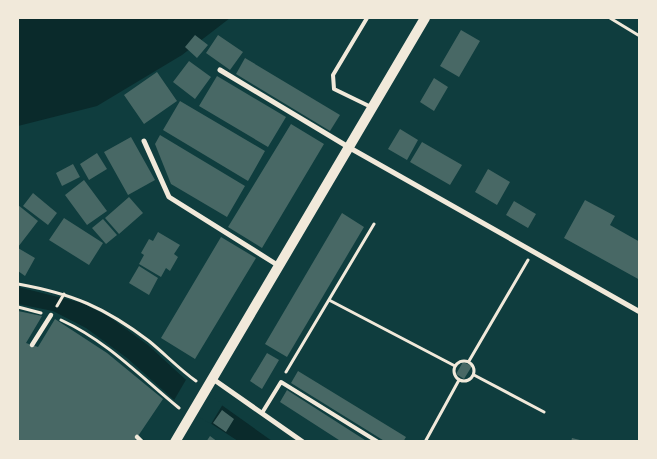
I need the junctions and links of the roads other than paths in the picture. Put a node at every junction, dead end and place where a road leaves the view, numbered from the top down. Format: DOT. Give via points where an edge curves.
graph roads {
  1 [pos="366,18"];
  2 [pos="425,18"];
  3 [pos="220,70"];
  4 [pos="373,108"];
  5 [pos="144,141"];
  6 [pos="350,148"];
  7 [pos="279,266"];
  8 [pos="640,312"];
  9 [pos="52,315"];
  10 [pos="32,345"];
  11 [pos="212,378"];
  12 [pos="262,413"];
  13 [pos="137,437"];
  14 [pos="142,442"];
  15 [pos="175,442"];
  16 [pos="303,442"];
  17 [pos="378,442"];
  1 -- 4 [label="lane" via="333,75 332,83 334,89"];
  2 -- 4 [label="main road"];
  3 -- 6 [label="street"];
  4 -- 6 [label="main road"];
  5 -- 7 [label="street" via="169,197"];
  6 -- 7 [label="main road"];
  6 -- 8 [label="street"];
  7 -- 11 [label="main road"];
  9 -- 10 [label="street"];
  11 -- 12 [label="street"];
  11 -- 15 [label="main road"];
  12 -- 16 [label="street"];
  12 -- 17 [label="lane" via="281,382"];
  13 -- 14 [label="street"];
}
